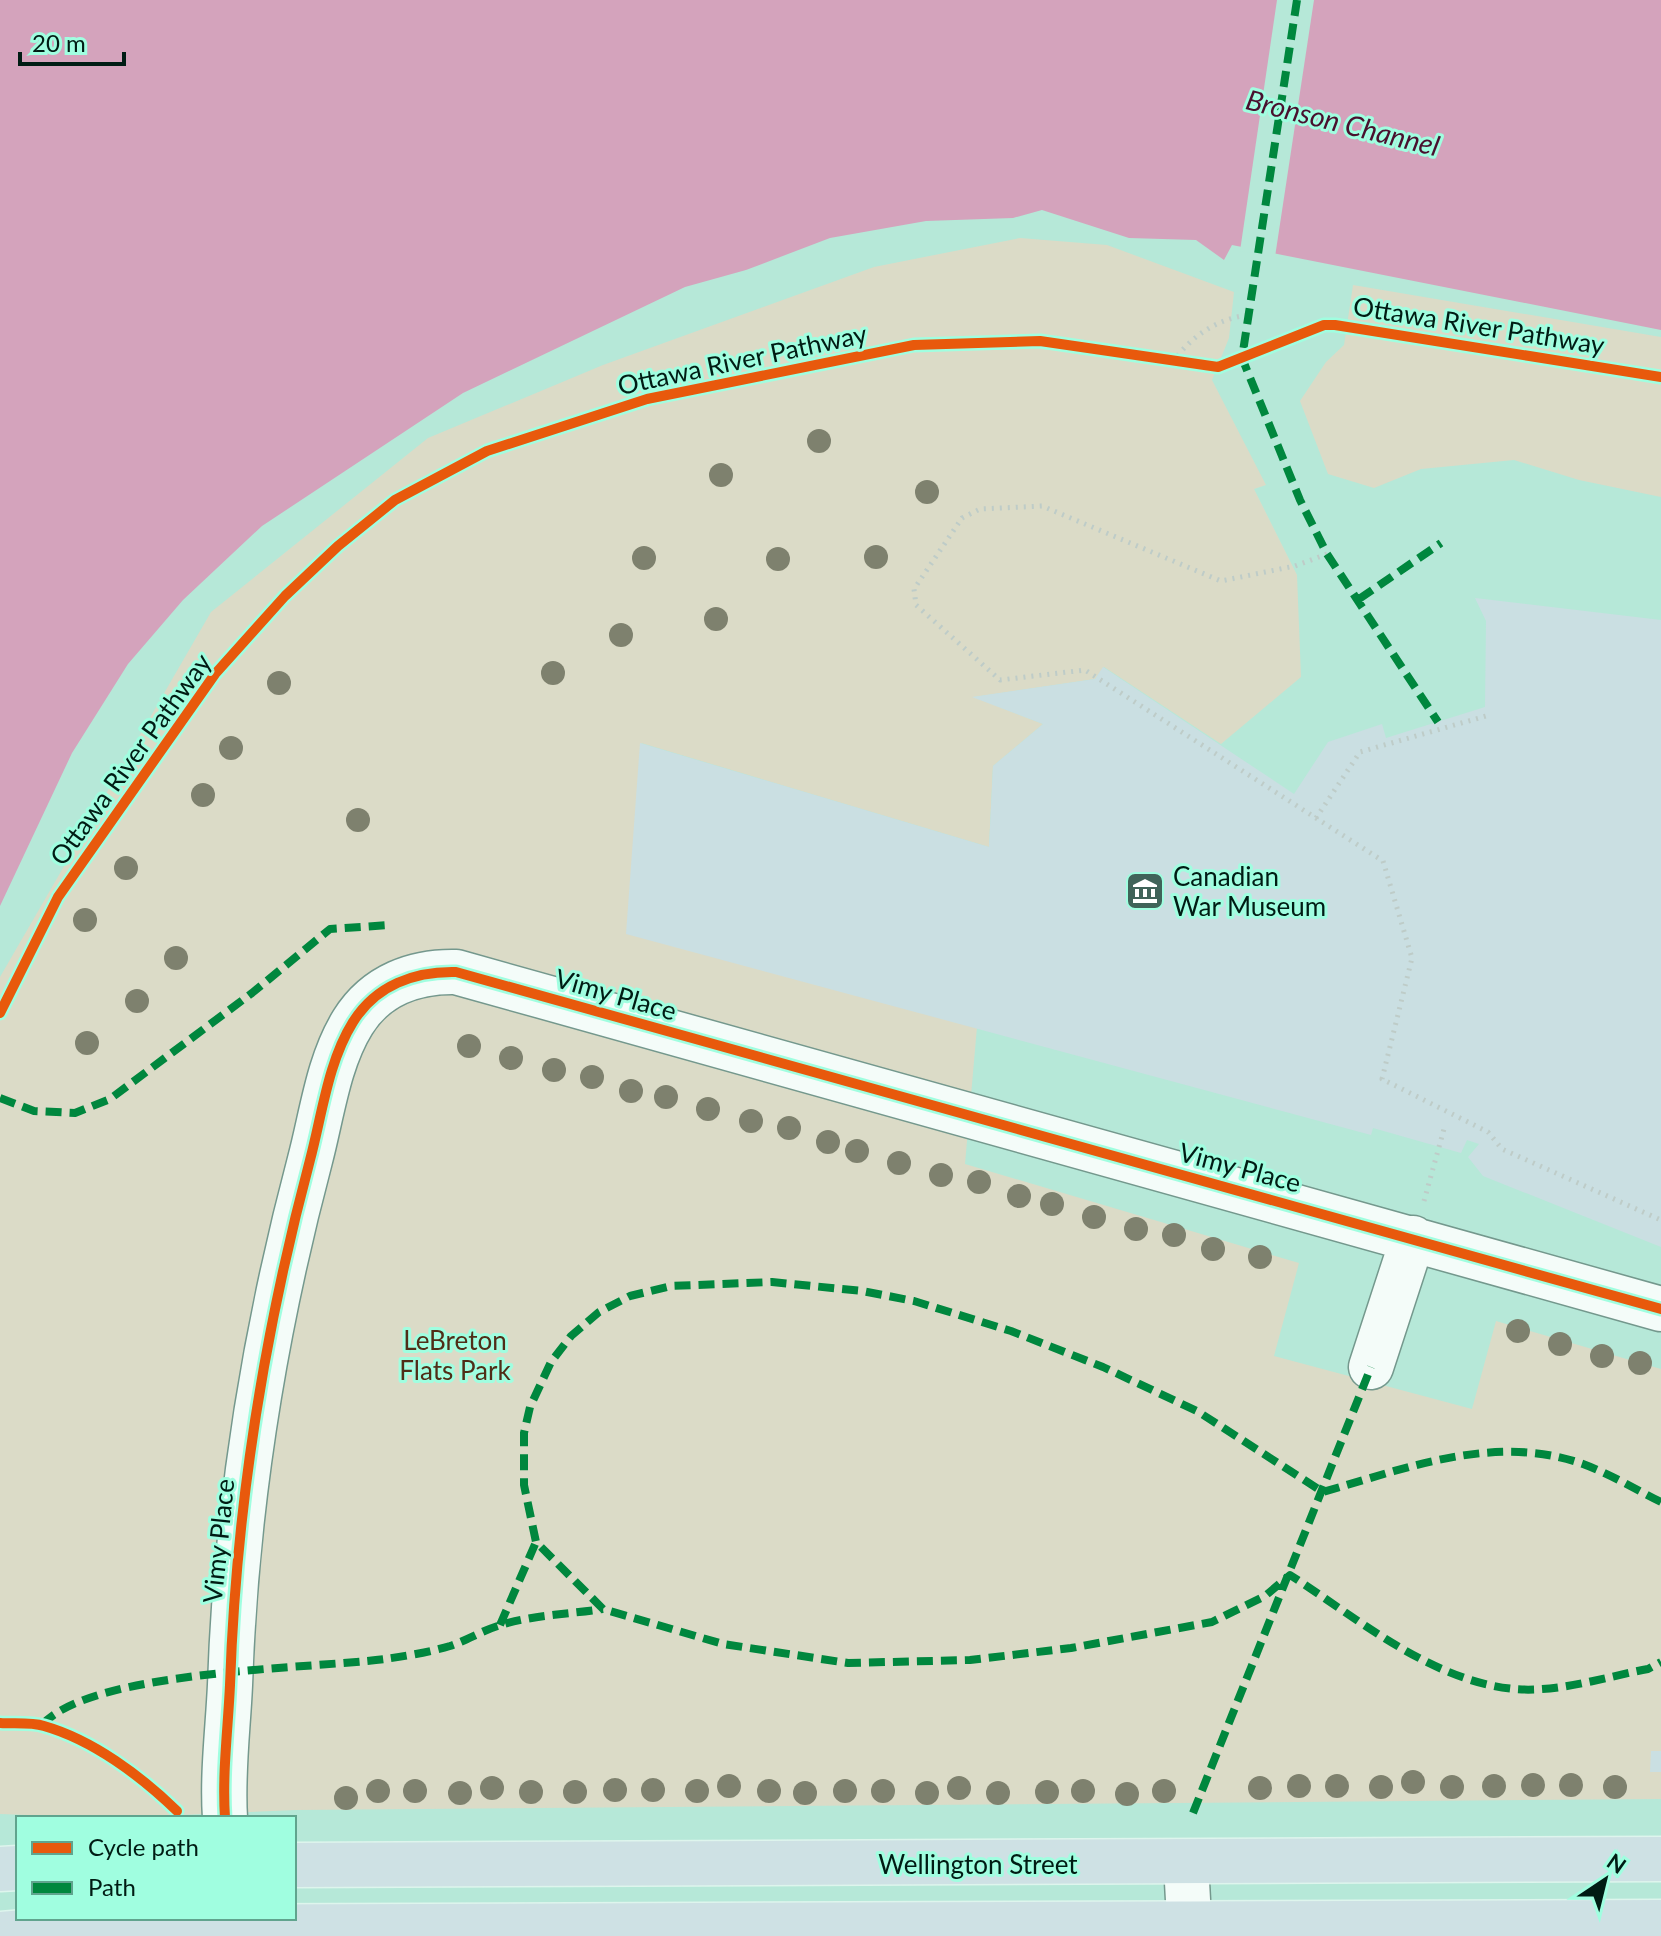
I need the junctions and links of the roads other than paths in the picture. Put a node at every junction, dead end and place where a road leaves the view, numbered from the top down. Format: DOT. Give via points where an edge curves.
graph roads {
  1 [pos="1413,1238"];
  2 [pos="1661,1309"];
  3 [pos="1371,1367"];
  4 [pos="225,1816"];
  5 [pos="1661,1859"];
  6 [pos="1186,1864"];
  7 [pos="296,1865"];
  8 [pos="1661,1922"];
  9 [pos="235,1927"];
  10 [pos="1190,1930"];
  11 [pos="0,1934"];
  1 -- 2 [label="street, Vimy Place"];
  1 -- 3 [label="street"];
  1 -- 4 [label="street, Vimy Place" via="456,972 406,977 366,1004 341,1045 283,1261 261,1371 233,1583"];
  5 -- 6 [label="highway, Wellington Street"];
  6 -- 7 [label="highway, Wellington Street"];
  6 -- 10 [label="street"];
  8 -- 10 [label="highway"];
  9 -- 10 [label="highway"];
  9 -- 11 [label="highway" via="80,1927"];
}
